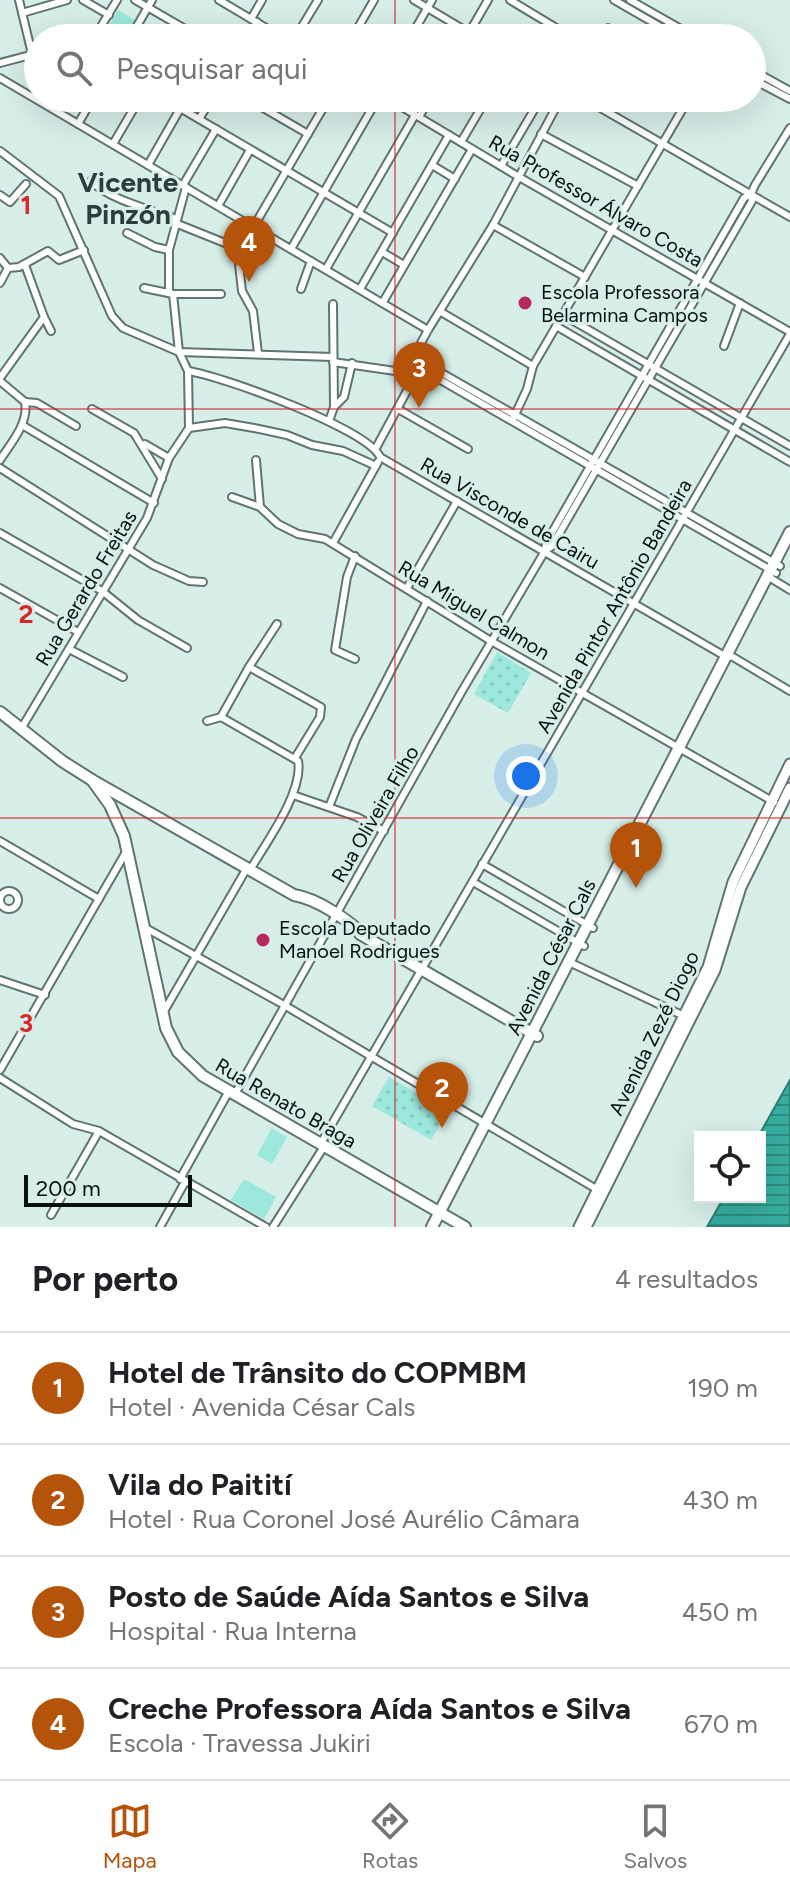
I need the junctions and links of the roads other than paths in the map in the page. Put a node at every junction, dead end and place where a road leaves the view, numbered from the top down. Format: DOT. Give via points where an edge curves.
graph roads {
  1 [pos="19,0"];
  2 [pos="67,0"];
  3 [pos="83,0"];
  4 [pos="117,0"];
  5 [pos="135,0"];
  6 [pos="219,0"];
  7 [pos="262,0"];
  8 [pos="318,0"];
  9 [pos="374,0"];
  10 [pos="414,0"];
  11 [pos="432,0"];
  12 [pos="488,0"];
  13 [pos="510,0"];
  14 [pos="614,0"];
  15 [pos="630,0"];
  16 [pos="150,4"];
  17 [pos="427,8"];
  18 [pos="22,13"];
  19 [pos="109,15"];
  20 [pos="254,21"];
  21 [pos="25,24"];
  22 [pos="103,24"];
  23 [pos="138,24"];
  24 [pos="180,24"];
  25 [pos="253,24"];
  26 [pos="259,24"];
  27 [pos="303,24"];
  28 [pos="360,24"];
  29 [pos="418,24"];
  30 [pos="451,24"];
  31 [pos="474,24"];
  32 [pos="550,24"];
  33 [pos="656,24"];
  34 [pos="672,24"];
  35 [pos="24,57"];
  36 [pos="0,63"];
  37 [pos="0,78"];
  38 [pos="766,78"];
  39 [pos="766,86"];
  40 [pos="24,90"];
  41 [pos="790,91"];
  42 [pos="790,99"];
  43 [pos="61,112"];
  44 [pos="85,112"];
  45 [pos="132,112"];
  46 [pos="178,112"];
  47 [pos="186,112"];
  48 [pos="203,112"];
  49 [pos="270,112"];
  50 [pos="321,112"];
  51 [pos="370,112"];
  52 [pos="410,112"];
  53 [pos="420,112"];
  54 [pos="479,112"];
  55 [pos="533,112"];
  56 [pos="553,112"];
  57 [pos="609,112"];
  58 [pos="681,112"];
  59 [pos="417,116"];
  60 [pos="199,119"];
  61 [pos="78,124"];
  62 [pos="790,128"];
  63 [pos="216,129"];
  64 [pos="308,134"];
  65 [pos="541,134"];
  66 [pos="449,135"];
  67 [pos="461,142"];
  68 [pos="664,142"];
  69 [pos="113,144"];
  70 [pos="472,149"];
  71 [pos="250,150"];
  72 [pos="0,151"];
  73 [pos="148,165"];
  74 [pos="432,165"];
  75 [pos="501,166"];
  76 [pos="287,171"];
  77 [pos="519,177"];
  78 [pos="455,179"];
  79 [pos="91,181"];
  80 [pos="26,184"];
  81 [pos="185,186"];
  82 [pos="638,186"];
  83 [pos="322,193"];
  84 [pos="751,194"];
  85 [pos="0,195"];
  86 [pos="218,206"];
  87 [pos="358,212"];
  88 [pos="790,217"];
  89 [pos="176,221"];
  90 [pos="493,225"];
  91 [pos="254,226"];
  92 [pos="612,230"];
  93 [pos="127,233"];
  94 [pos="393,233"];
  95 [pos="291,249"];
  96 [pos="84,250"];
  97 [pos="169,250"];
  98 [pos="382,252"];
  99 [pos="0,258"];
  100 [pos="311,261"];
  101 [pos="25,265"];
  102 [pos="404,265"];
  103 [pos="8,268"];
  104 [pos="326,269"];
  105 [pos="585,277"];
  106 [pos="702,280"];
  107 [pos="0,283"];
  108 [pos="144,288"];
  109 [pos="301,289"];
  110 [pos="360,289"];
  111 [pos="171,294"];
  112 [pos="221,294"];
  113 [pos="383,302"];
  114 [pos="740,303"];
  115 [pos="333,304"];
  116 [pos="441,312"];
  117 [pos="563,315"];
  118 [pos="44,317"];
  119 [pos="556,326"];
  120 [pos="428,330"];
  121 [pos="51,331"];
  122 [pos="790,333"];
  123 [pos="724,346"];
  124 [pos="179,352"];
  125 [pos="258,353"];
  126 [pos="206,354"];
  127 [pos="333,360"];
  128 [pos="352,363"];
  129 [pos="533,366"];
  130 [pos="417,367"];
  131 [pos="652,367"];
  132 [pos="188,371"];
  133 [pos="204,374"];
  134 [pos="646,378"];
  135 [pos="0,379"];
  136 [pos="25,402"];
  137 [pos="334,407"];
  138 [pos="92,409"];
  139 [pos="398,409"];
  140 [pos="514,417"];
  141 [pos="742,419"];
  142 [pos="329,421"];
  143 [pos="22,425"];
  144 [pos="76,426"];
  145 [pos="189,428"];
  146 [pos="735,431"];
  147 [pos="141,442"];
  148 [pos="790,446"];
  149 [pos="376,448"];
  150 [pos="468,449"];
  151 [pos="380,457"];
  152 [pos="169,458"];
  153 [pos="0,460"];
  154 [pos="256,460"];
  155 [pos="790,462"];
  156 [pos="595,464"];
  157 [pos="376,466"];
  158 [pos="0,468"];
  159 [pos="162,479"];
  160 [pos="232,497"];
  161 [pos="457,501"];
  162 [pos="154,503"];
  163 [pos="260,507"];
  164 [pos="683,515"];
  165 [pos="790,532"];
  166 [pos="0,533"];
  167 [pos="333,543"];
  168 [pos="790,547"];
  169 [pos="127,550"];
  170 [pos="545,551"];
  171 [pos="355,556"];
  172 [pos="775,570"];
  173 [pos="203,582"];
  174 [pos="0,588"];
  175 [pos="407,588"];
  176 [pos="790,590"];
  177 [pos="102,591"];
  178 [pos="427,601"];
  179 [pos="632,602"];
  180 [pos="277,624"];
  181 [pos="78,632"];
  182 [pos="491,641"];
  183 [pos="187,648"];
  184 [pos="69,649"];
  185 [pos="729,657"];
  186 [pos="355,659"];
  187 [pos="249,667"];
  188 [pos="123,677"];
  189 [pos="790,691"];
  190 [pos="582,693"];
  191 [pos="0,712"];
  192 [pos="221,717"];
  193 [pos="207,721"];
  194 [pos="21,729"];
  195 [pos="681,750"];
  196 [pos="295,758"];
  197 [pos="790,764"];
  198 [pos="92,780"];
  199 [pos="790,788"];
  200 [pos="293,795"];
  201 [pos="776,803"];
  202 [pos="329,807"];
  203 [pos="384,831"];
  204 [pos="0,841"];
  205 [pos="128,849"];
  206 [pos="482,864"];
  207 [pos="248,869"];
  208 [pos="473,882"];
  209 [pos="99,899"];
  210 [pos="335,918"];
  211 [pos="144,927"];
  212 [pos="590,927"];
  213 [pos="582,944"];
  214 [pos="196,956"];
  215 [pos="572,964"];
  216 [pos="422,969"];
  217 [pos="0,980"];
  218 [pos="45,995"];
  219 [pos="284,1005"];
  220 [pos="163,1013"];
  221 [pos="684,1016"];
  222 [pos="535,1034"];
  223 [pos="371,1056"];
  224 [pos="0,1070"];
  225 [pos="0,1078"];
  226 [pos="232,1092"];
  227 [pos="488,1125"];
  228 [pos="99,1131"];
  229 [pos="323,1144"];
  230 [pos="183,1181"];
  231 [pos="600,1191"];
  232 [pos="442,1213"];
  233 [pos="51,1215"];
  234 [pos="160,1227"];
  235 [pos="266,1227"];
  236 [pos="273,1227"];
  237 [pos="432,1227"];
  238 [pos="439,1227"];
  239 [pos="465,1227"];
  240 [pos="579,1227"];
  241 [pos="586,1227"];
  1 -- 18 [label="street"];
  2 -- 18 [label="street"];
  3 -- 19 [label="street"];
  4 -- 19 [label="street"];
  5 -- 16 [label="street"];
  6 -- 20 [label="street"];
  7 -- 20 [label="street"];
  8 -- 27 [label="street"];
  9 -- 28 [label="street"];
  10 -- 17 [label="street"];
  11 -- 17 [label="street"];
  12 -- 31 [label="street"];
  13 -- 32 [label="street"];
  14 -- 33 [label="street"];
  15 -- 34 [label="street"];
  16 -- 23 [label="street"];
  16 -- 24 [label="street"];
  17 -- 29 [label="street"];
  17 -- 30 [label="street"];
  18 -- 21 [label="street"];
  19 -- 22 [label="street"];
  20 -- 25 [label="street"];
  20 -- 26 [label="street"];
  35 -- 36 [label="street"];
  37 -- 40 [label="street"];
  38 -- 41 [label="street"];
  39 -- 42 [label="street"];
  43 -- 61 [label="street"];
  44 -- 61 [label="street"];
  45 -- 69 [label="street"];
  46 -- 73 [label="street"];
  47 -- 60 [label="street"];
  48 -- 60 [label="street"];
  49 -- 64 [label="street"];
  50 -- 64 [label="street"];
  51 -- 83 [label="street"];
  52 -- 59 [label="street, Rua Professor Álvaro Costa"];
  53 -- 59 [label="street"];
  54 -- 67 [label="street"];
  55 -- 75 [label="street"];
  56 -- 65 [label="street"];
  57 -- 68 [label="street"];
  58 -- 68 [label="street"];
  59 -- 66 [label="street, Rua Professor Álvaro Costa"];
  59 -- 87 [label="street"];
  60 -- 63 [label="street"];
  61 -- 69 [label="street"];
  62 -- 84 [label="street, Rua Oliveira Filho"];
  63 -- 71 [label="street"];
  63 -- 81 [label="street"];
  64 -- 76 [label="street"];
  65 -- 77 [label="street"];
  65 -- 82 [label="street"];
  66 -- 67 [label="street, Rua Professor Álvaro Costa"];
  66 -- 74 [label="street"];
  67 -- 70 [label="street, Rua Professor Álvaro Costa"];
  68 -- 82 [label="street"];
  68 -- 84 [label="street"];
  69 -- 73 [label="street"];
  70 -- 75 [label="street, Rua Professor Álvaro Costa"];
  70 -- 78 [label="street"];
  71 -- 76 [label="street"];
  71 -- 86 [label="street"];
  72 -- 96 [label="street" via="59,196"];
  73 -- 81 [label="street"];
  74 -- 78 [label="street"];
  74 -- 94 [label="street"];
  75 -- 77 [label="street, Rua Professor Álvaro Costa"];
  76 -- 83 [label="street"];
  76 -- 91 [label="street"];
  77 -- 90 [label="street"];
  77 -- 92 [label="street, Rua Professor Álvaro Costa"];
  78 -- 102 [label="street"];
  79 -- 89 [label="street"];
  80 -- 85 [label="street" via="10,202"];
  81 -- 86 [label="street"];
  81 -- 89 [label="street"];
  82 -- 92 [label="street"];
  83 -- 87 [label="street"];
  83 -- 95 [label="street"];
  84 -- 88 [label="street"];
  84 -- 106 [label="street, Rua Oliveira Filho" via="744,198"];
  86 -- 91 [label="street"];
  87 -- 94 [label="street"];
  87 -- 104 [label="street"];
  89 -- 97 [label="street"];
  89 -- 125 [label="street" via="238,247 242,291 253,311"];
  90 -- 105 [label="street"];
  90 -- 116 [label="street"];
  91 -- 95 [label="street"];
  92 -- 105 [label="street"];
  92 -- 106 [label="street, Rua Professor Álvaro Costa"];
  93 -- 97 [label="street"];
  94 -- 98 [label="street"];
  95 -- 100 [label="street"];
  96 -- 101 [label="street" via="59,260 48,251"];
  96 -- 124 [label="street" via="118,324"];
  97 -- 111 [label="street"];
  98 -- 102 [label="street"];
  98 -- 110 [label="street"];
  99 -- 103 [label="street"];
  100 -- 104 [label="street"];
  100 -- 109 [label="street"];
  101 -- 103 [label="street"];
  101 -- 118 [label="street"];
  102 -- 113 [label="street"];
  103 -- 107 [label="street"];
  104 -- 110 [label="street"];
  105 -- 117 [label="street"];
  106 -- 114 [label="street, Rua Professor Álvaro Costa"];
  106 -- 131 [label="street, Rua Oliveira Filho"];
  108 -- 111 [label="street"];
  110 -- 113 [label="street"];
  111 -- 112 [label="street"];
  111 -- 124 [label="street"];
  113 -- 120 [label="street"];
  114 -- 122 [label="street, Rua Professor Álvaro Costa"];
  114 -- 123 [label="street"];
  115 -- 127 [label="street"];
  116 -- 120 [label="street"];
  116 -- 129 [label="street"];
  117 -- 119 [label="street"];
  117 -- 131 [label="street"];
  118 -- 121 [label="street"];
  118 -- 135 [label="street"];
  119 -- 129 [label="street"];
  119 -- 134 [label="street"];
  120 -- 130 [label="street"];
  122 -- 141 [label="street, Avenida Pintor Antônio Bandeira"];
  124 -- 126 [label="street"];
  124 -- 132 [label="street"];
  125 -- 126 [label="street"];
  125 -- 127 [label="street"];
  126 -- 133 [label="street"];
  127 -- 128 [label="street"];
  127 -- 137 [label="street"];
  128 -- 130 [label="street"];
  128 -- 137 [label="street" via="344,397"];
  129 -- 140 [label="street"];
  130 -- 139 [label="street"];
  130 -- 140 [label="street"];
  131 -- 134 [label="street, Rua Oliveira Filho"];
  131 -- 141 [label="street"];
  132 -- 133 [label="street"];
  132 -- 145 [label="street"];
  133 -- 142 [label="street"];
  134 -- 146 [label="street"];
  134 -- 156 [label="street, Rua Oliveira Filho"];
  135 -- 136 [label="street"];
  136 -- 143 [label="street"];
  136 -- 144 [label="street" via="37,403"];
  137 -- 142 [label="street"];
  138 -- 147 [label="street" via="130,429"];
  139 -- 149 [label="street"];
  139 -- 150 [label="street"];
  140 -- 156 [label="street"];
  141 -- 146 [label="street, Avenida Pintor Antônio Bandeira"];
  141 -- 148 [label="street"];
  142 -- 149 [label="street"];
  143 -- 153 [label="street"];
  143 -- 162 [label="street"];
  145 -- 152 [label="street, Rua Gerardo Freitas"];
  145 -- 157 [label="street" via="225,423 254,428 343,451"];
  146 -- 155 [label="street"];
  146 -- 164 [label="street, Avenida Pintor Antônio Bandeira"];
  147 -- 152 [label="street"];
  147 -- 159 [label="street"];
  149 -- 151 [label="street"];
  151 -- 157 [label="street"];
  151 -- 161 [label="street, Rua Visconde de Cairu"];
  152 -- 159 [label="street, Rua Gerardo Freitas"];
  154 -- 163 [label="street"];
  156 -- 164 [label="street"];
  156 -- 170 [label="street, Rua Oliveira Filho"];
  157 -- 167 [label="street"];
  158 -- 169 [label="street"];
  159 -- 162 [label="street, Rua Gerardo Freitas"];
  160 -- 163 [label="street, Rua Miguel Calmon"];
  161 -- 170 [label="street, Rua Visconde de Cairu"];
  161 -- 175 [label="street"];
  162 -- 169 [label="street, Rua Gerardo Freitas"];
  163 -- 167 [label="street, Rua Miguel Calmon" via="281,526"];
  164 -- 172 [label="street"];
  164 -- 179 [label="street, Avenida Pintor Antônio Bandeira"];
  165 -- 172 [label="main road, Avenida César Cals"];
  166 -- 177 [label="street"];
  167 -- 171 [label="street, Rua Miguel Calmon"];
  168 -- 172 [label="main road, Avenida César Cals"];
  169 -- 173 [label="street" via="180,577"];
  169 -- 177 [label="street, Rua Gerardo Freitas"];
  170 -- 179 [label="street, Rua Visconde de Cairu"];
  170 -- 182 [label="street, Rua Oliveira Filho"];
  171 -- 175 [label="street, Rua Miguel Calmon"];
  171 -- 186 [label="street" via="335,650"];
  172 -- 176 [label="street"];
  172 -- 185 [label="main road, Avenida César Cals"];
  174 -- 181 [label="street"];
  175 -- 178 [label="street, Rua Miguel Calmon"];
  177 -- 181 [label="street, Rua Gerardo Freitas"];
  177 -- 183 [label="street" via="138,620"];
  178 -- 182 [label="street, Rua Miguel Calmon"];
  178 -- 202 [label="street" via="356,739"];
  179 -- 185 [label="street, Rua Visconde de Cairu"];
  179 -- 190 [label="street, Avenida Pintor Antônio Bandeira"];
  180 -- 187 [label="street"];
  181 -- 184 [label="street, Rua Gerardo Freitas"];
  182 -- 190 [label="street, Rua Miguel Calmon"];
  182 -- 203 [label="street, Rua Oliveira Filho"];
  184 -- 188 [label="street"];
  184 -- 194 [label="street, Rua Gerardo Freitas"];
  185 -- 189 [label="street, Rua Visconde de Cairu"];
  185 -- 195 [label="main road, Avenida César Cals"];
  187 -- 192 [label="street"];
  187 -- 196 [label="street" via="322,710"];
  190 -- 195 [label="street, Rua Miguel Calmon"];
  190 -- 206 [label="street, Avenida Pintor Antônio Bandeira"];
  191 -- 194 [label="main road"];
  192 -- 193 [label="street"];
  192 -- 196 [label="street"];
  194 -- 198 [label="main road"];
  195 -- 201 [label="street, Rua Miguel Calmon"];
  195 -- 212 [label="main road, Avenida César Cals"];
  196 -- 200 [label="street" via="300,772"];
  197 -- 201 [label="main road, Avenida Zezé Diogo"];
  198 -- 205 [label="main road, Rua Renato Braga" via="118,821"];
  198 -- 207 [label="main road"];
  199 -- 201 [label="main road"];
  200 -- 202 [label="street"];
  200 -- 207 [label="street"];
  201 -- 221 [label="main road, Avenida Zezé Diogo" via="733,882 711,960"];
  201 -- 231 [label="main road" via="741,887 715,970"];
  202 -- 203 [label="street"];
  203 -- 210 [label="street, Rua Oliveira Filho"];
  204 -- 209 [label="street"];
  205 -- 209 [label="street"];
  205 -- 211 [label="main road, Rua Renato Braga"];
  206 -- 208 [label="street, Avenida Pintor Antônio Bandeira"];
  206 -- 212 [label="street"];
  207 -- 210 [label="main road"];
  207 -- 214 [label="street"];
  208 -- 213 [label="street"];
  208 -- 216 [label="street, Avenida Pintor Antônio Bandeira"];
  209 -- 218 [label="street"];
  210 -- 216 [label="main road"];
  210 -- 219 [label="street, Rua Oliveira Filho"];
  211 -- 214 [label="street"];
  211 -- 220 [label="main road, Rua Renato Braga"];
  212 -- 213 [label="main road, Avenida César Cals"];
  213 -- 215 [label="main road, Avenida César Cals"];
  214 -- 219 [label="street"];
  214 -- 220 [label="street"];
  215 -- 221 [label="street"];
  215 -- 222 [label="main road, Avenida César Cals"];
  216 -- 222 [label="main road"];
  216 -- 223 [label="street, Avenida Pintor Antônio Bandeira"];
  217 -- 218 [label="street"];
  218 -- 224 [label="street"];
  219 -- 223 [label="street"];
  219 -- 226 [label="street, Rua Oliveira Filho"];
  220 -- 226 [label="main road, Rua Renato Braga" via="182,1056"];
  221 -- 231 [label="main road, Avenida Zezé Diogo"];
  222 -- 227 [label="main road, Avenida César Cals"];
  223 -- 227 [label="street"];
  223 -- 229 [label="street, Avenida Pintor Antônio Bandeira"];
  225 -- 228 [label="street" via="73,1124"];
  226 -- 229 [label="main road, Rua Renato Braga"];
  226 -- 230 [label="street, Rua Oliveira Filho"];
  227 -- 231 [label="street"];
  227 -- 232 [label="main road, Avenida César Cals"];
  228 -- 230 [label="street"];
  228 -- 233 [label="street"];
  229 -- 232 [label="main road, Rua Renato Braga"];
  229 -- 236 [label="street, Avenida Pintor Antônio Bandeira"];
  230 -- 234 [label="street, Rua Oliveira Filho"];
  230 -- 235 [label="street"];
  231 -- 240 [label="main road, Avenida Zezé Diogo"];
  231 -- 241 [label="main road"];
  232 -- 237 [label="main road, Avenida César Cals"];
  232 -- 238 [label="main road, Avenida César Cals"];
  232 -- 239 [label="main road, Rua Renato Braga"];
}
